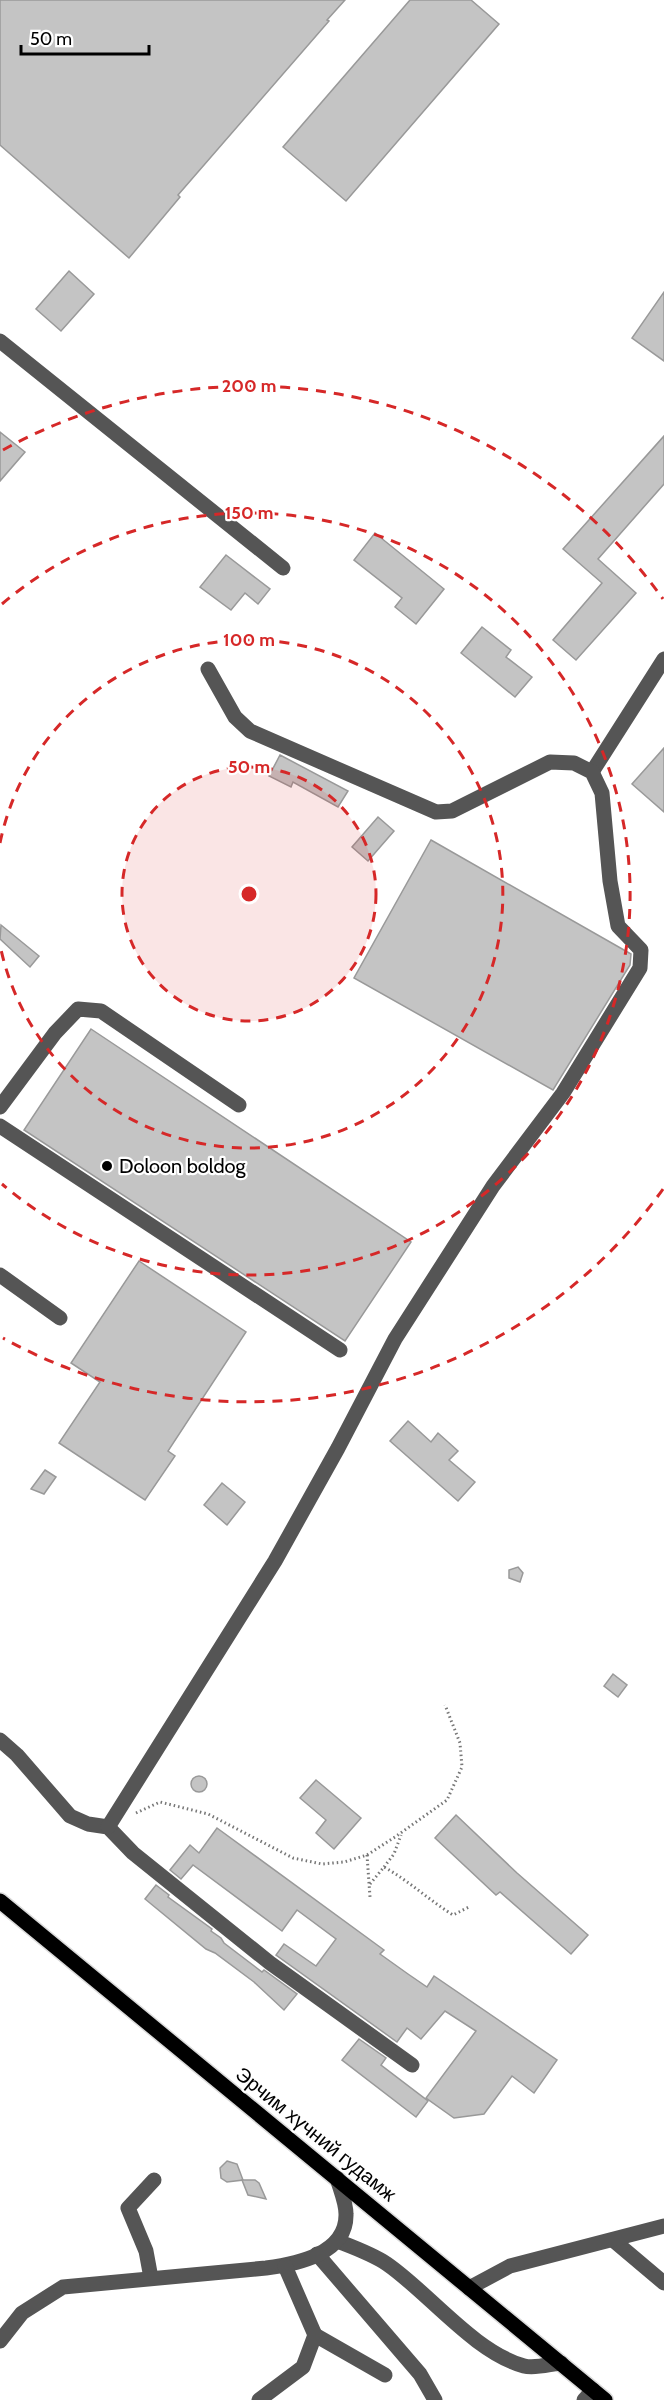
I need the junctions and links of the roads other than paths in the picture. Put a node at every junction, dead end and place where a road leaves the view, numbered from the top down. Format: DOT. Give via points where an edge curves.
graph roads {
  1 [pos="0,341"];
  2 [pos="283,568"];
  3 [pos="664,659"];
  4 [pos="208,669"];
  5 [pos="592,772"];
  6 [pos="239,1105"];
  7 [pos="0,1107"];
  8 [pos="0,1125"];
  9 [pos="0,1275"];
  10 [pos="60,1318"];
  11 [pos="340,1350"];
  12 [pos="0,1740"];
  13 [pos="108,1827"];
  14 [pos="0,1901"];
  15 [pos="412,2065"];
  16 [pos="337,2178"];
  17 [pos="154,2180"];
  18 [pos="664,2226"];
  19 [pos="613,2240"];
  20 [pos="337,2241"];
  21 [pos="317,2254"];
  22 [pos="285,2266"];
  23 [pos="151,2278"];
  24 [pos="664,2282"];
  25 [pos="469,2288"];
  26 [pos="315,2335"];
  27 [pos="0,2341"];
  28 [pos="561,2363"];
  29 [pos="385,2375"];
  30 [pos="588,2395"];
  31 [pos="259,2400"];
  32 [pos="435,2400"];
  33 [pos="605,2400"];
  1 -- 2 [label="street"];
  3 -- 5 [label="street"];
  4 -- 5 [label="street" via="235,717 250,731 436,812 452,811 550,762 574,763"];
  5 -- 13 [label="street" via="602,793 618,926 641,950 640,968 563,1093 493,1186 395,1339 275,1561"];
  6 -- 7 [label="street" via="101,1011 78,1009 55,1033"];
  8 -- 11 [label="street"];
  9 -- 10 [label="street"];
  12 -- 13 [label="street" via="70,1816"];
  13 -- 15 [label="street" via="133,1853 270,1963"];
  14 -- 16 [label="main road, Эрчим хүчний гудамж"];
  16 -- 20 [label="street" via="346,2224"];
  16 -- 25 [label="main road, Эрчим хүчний гудамж"];
  17 -- 23 [label="street" via="129,2208 146,2251"];
  18 -- 19 [label="street"];
  19 -- 24 [label="street"];
  19 -- 25 [label="street" via="510,2266"];
  20 -- 21 [label="street"];
  20 -- 28 [label="street" via="388,2265 493,2351 526,2367"];
  21 -- 22 [label="street"];
  21 -- 32 [label="street" via="420,2374"];
  22 -- 23 [label="street"];
  22 -- 26 [label="street"];
  23 -- 27 [label="street" via="63,2287 22,2313"];
  25 -- 28 [label="main road, Эрчим хүчний гудамж"];
  26 -- 29 [label="street"];
  26 -- 31 [label="street" via="303,2367"];
  28 -- 30 [label="main road, Эрчим хүчний гудамж"];
  30 -- 33 [label="main road, Эрчим хүчний гудамж"];
}
